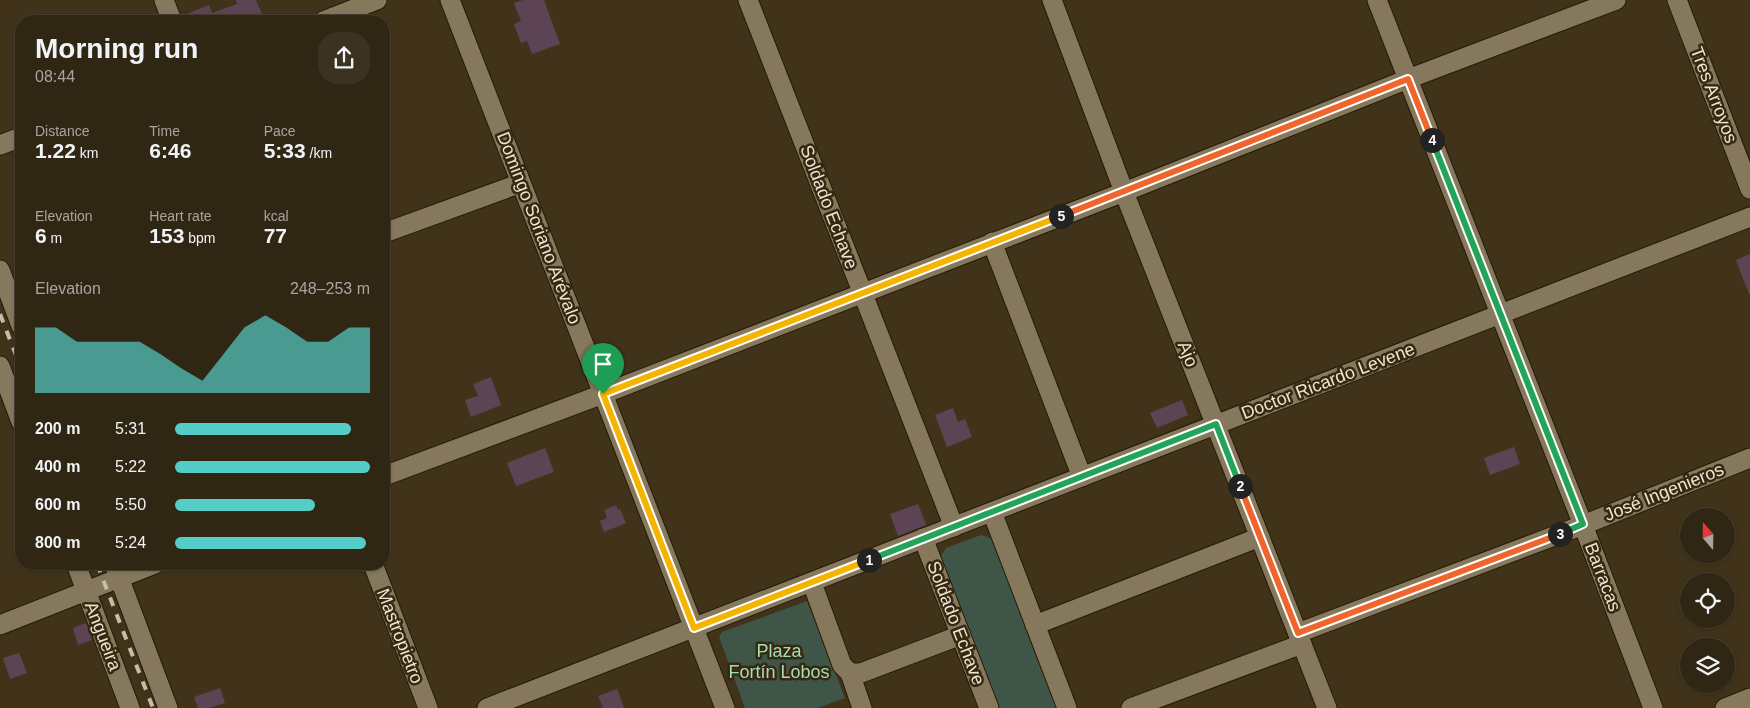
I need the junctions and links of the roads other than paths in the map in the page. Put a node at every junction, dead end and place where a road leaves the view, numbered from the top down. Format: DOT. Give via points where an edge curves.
graph roads {
  1 [pos="164,0"];
  2 [pos="377,0"];
  3 [pos="450,0"];
  4 [pos="748,0"];
  5 [pos="1052,0"];
  6 [pos="1376,0"];
  7 [pos="1616,0"];
  8 [pos="1677,0"];
  9 [pos="170,15"];
  10 [pos="338,15"];
  11 [pos="1408,79"];
  12 [pos="15,139"];
  13 [pos="0,145"];
  14 [pos="521,183"];
  15 [pos="1750,189"];
  16 [pos="1124,192"];
  17 [pos="1750,217"];
  18 [pos="390,231"];
  19 [pos="992,242"];
  20 [pos="0,270"];
  21 [pos="862,292"];
  22 [pos="15,310"];
  23 [pos="1501,314"];
  24 [pos="2,375"];
  25 [pos="603,394"];
  26 [pos="15,407"];
  27 [pos="1216,424"];
  28 [pos="1750,458"];
  29 [pos="390,474"];
  30 [pos="1082,477"];
  31 [pos="992,512"];
  32 [pos="1583,524"];
  33 [pos="954,527"];
  34 [pos="1260,537"];
  35 [pos="923,538"];
  36 [pos="78,570"];
  37 [pos="374,570"];
  38 [pos="117,571"];
  39 [pos="812,583"];
  40 [pos="86,592"];
  41 [pos="0,625"];
  42 [pos="1035,625"];
  43 [pos="694,628"];
  44 [pos="961,635"];
  45 [pos="1300,639"];
  46 [pos="850,673"];
  47 [pos="1750,698"];
  48 [pos="130,708"];
  49 [pos="168,708"];
  50 [pos="428,708"];
  51 [pos="487,708"];
  52 [pos="725,708"];
  53 [pos="862,708"];
  54 [pos="988,708"];
  55 [pos="1067,708"];
  56 [pos="1131,708"];
  57 [pos="1327,708"];
  58 [pos="1653,708"];
  59 [pos="1725,708"];
  1 -- 9 [label="street"];
  2 -- 10 [label="street"];
  3 -- 14 [label="street, Domingo Soriano Arévalo"];
  4 -- 21 [label="street, Soldado Echave"];
  5 -- 16 [label="street, Ajo"];
  6 -- 11 [label="street, Barracas"];
  7 -- 11 [label="street"];
  8 -- 15 [label="street, Tres Arroyos"];
  11 -- 16 [label="street"];
  11 -- 23 [label="street, Barracas"];
  12 -- 13 [label="street"];
  14 -- 18 [label="street"];
  14 -- 25 [label="street, Domingo Soriano Arévalo"];
  16 -- 19 [label="street"];
  16 -- 27 [label="street, Ajo"];
  17 -- 23 [label="street, Doctor Ricardo Levene"];
  19 -- 21 [label="street"];
  19 -- 30 [label="street"];
  20 -- 22 [label="street"];
  21 -- 25 [label="street"];
  21 -- 33 [label="street, Soldado Echave"];
  23 -- 27 [label="street, Doctor Ricardo Levene"];
  23 -- 32 [label="street, Barracas"];
  24 -- 26 [label="street"];
  25 -- 29 [label="street"];
  25 -- 43 [label="street, Domingo Soriano Arévalo"];
  27 -- 30 [label="street, Doctor Ricardo Levene"];
  27 -- 34 [label="street, Ajo"];
  28 -- 32 [label="street, José Ingenieros"];
  30 -- 31 [label="street, Doctor Ricardo Levene"];
  31 -- 33 [label="street, Doctor Ricardo Levene"];
  31 -- 42 [label="street"];
  32 -- 45 [label="street, José Ingenieros"];
  32 -- 58 [label="street, Barracas"];
  33 -- 35 [label="street, Doctor Ricardo Levene"];
  34 -- 42 [label="street"];
  34 -- 45 [label="street, Ajo"];
  35 -- 39 [label="street, Doctor Ricardo Levene"];
  35 -- 44 [label="street, Soldado Echave"];
  36 -- 40 [label="street, Angueira"];
  37 -- 50 [label="street, Mastropietro"];
  38 -- 40 [label="street"];
  38 -- 49 [label="street, Angueira"];
  39 -- 43 [label="street, Doctor Ricardo Levene"];
  39 -- 46 [label="street" via="842,665"];
  40 -- 41 [label="street"];
  40 -- 48 [label="street, Angueira"];
  42 -- 55 [label="street"];
  43 -- 51 [label="street, Doctor Ricardo Levene"];
  43 -- 52 [label="street, Domingo Soriano Arévalo"];
  44 -- 46 [label="street" via="861,673"];
  44 -- 54 [label="street, Soldado Echave"];
  45 -- 56 [label="street, José Ingenieros"];
  45 -- 57 [label="street, Ajo"];
  46 -- 53 [label="street"];
  47 -- 59 [label="street"];
}
